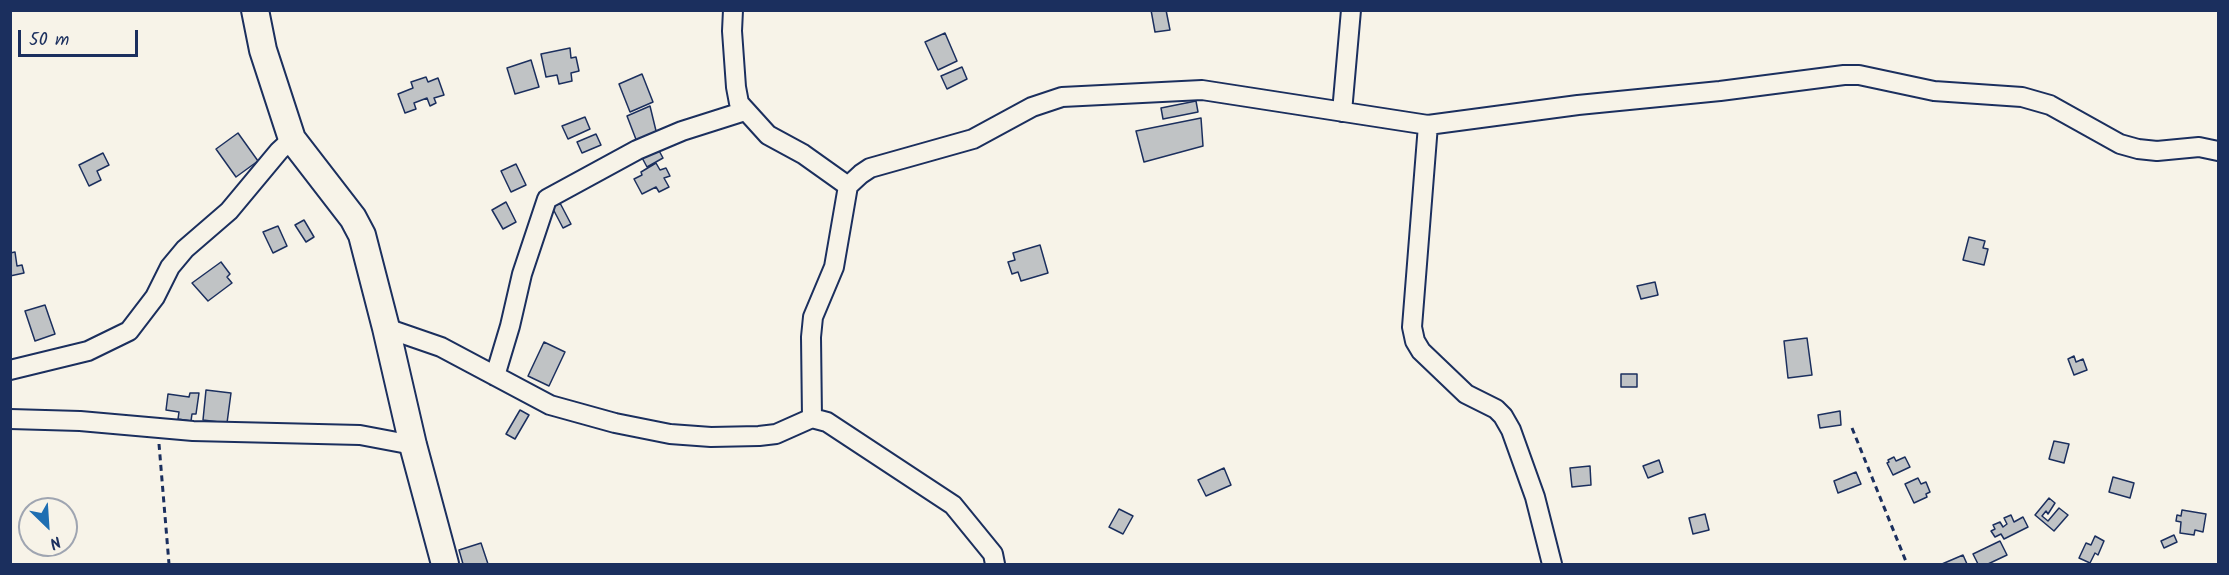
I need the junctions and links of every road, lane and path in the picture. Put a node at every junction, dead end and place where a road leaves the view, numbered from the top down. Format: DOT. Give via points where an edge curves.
graph roads {
  1 [pos="255,10"];
  2 [pos="733,10"];
  3 [pos="1351,10"];
  4 [pos="745,111"];
  5 [pos="1342,112"];
  6 [pos="1428,125"];
  7 [pos="292,139"];
  8 [pos="2218,151"];
  9 [pos="848,186"];
  10 [pos="386,328"];
  11 [pos="10,369"];
  12 [pos="495,375"];
  13 [pos="812,418"];
  14 [pos="10,419"];
  15 [pos="158,427"];
  16 [pos="1851,428"];
  17 [pos="413,445"];
  18 [pos="169,564"];
  19 [pos="445,564"];
  20 [pos="995,564"];
  21 [pos="1552,564"];
  22 [pos="1907,564"];
  1 -- 7 [label="main road" via="263,50"];
  2 -- 4 [label="street" via="735,87"];
  3 -- 5 [label="street"];
  4 -- 9 [label="street" via="768,135"];
  4 -- 12 [label="street" via="637,150 547,199"];
  5 -- 6 [label="street"];
  5 -- 9 [label="street" via="1202,90 1074,95 1032,107 974,139 870,168"];
  6 -- 8 [label="street" via="1859,75 1934,91 2028,99 2050,105 2120,144 2138,149 2199,147"];
  6 -- 21 [label="street" via="1412,327 1421,351 1466,394 1503,416 1535,497"];
  7 -- 10 [label="main road" via="362,234"];
  7 -- 11 [label="street" via="229,211 185,249 129,331 88,351"];
  9 -- 13 [label="street" via="834,267 813,317"];
  10 -- 12 [label="street" via="441,347"];
  10 -- 17 [label="main road"];
  12 -- 13 [label="street" via="567,411 670,434 759,436 776,434"];
  13 -- 20 [label="street" via="835,426 953,505 993,554"];
  14 -- 15 [label="street"];
  15 -- 17 [label="street" via="360,435"];
  15 -- 18 [label="path"];
  16 -- 22 [label="path"];
  17 -- 19 [label="main road"];
}
